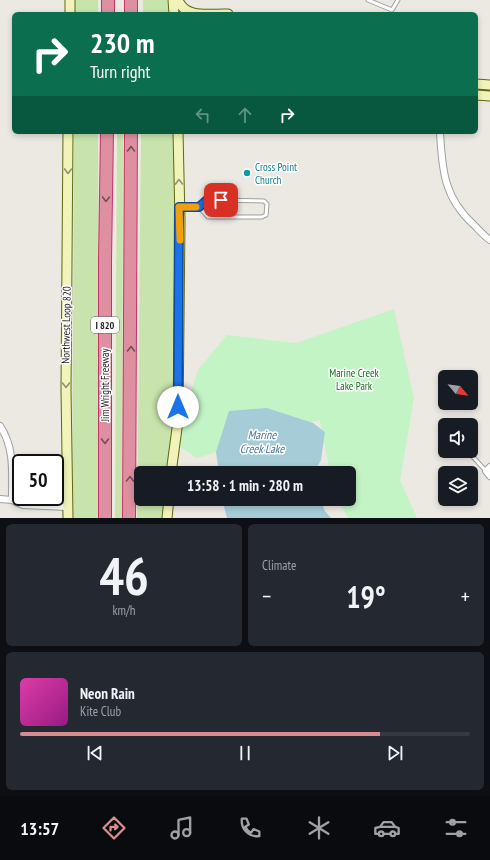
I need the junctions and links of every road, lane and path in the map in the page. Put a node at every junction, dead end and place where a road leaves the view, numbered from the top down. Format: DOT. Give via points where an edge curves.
graph roads {
  1 [pos="70,0"];
  2 [pos="108,0"];
  3 [pos="131,0"];
  4 [pos="173,0"];
  5 [pos="178,0"];
  6 [pos="368,0"];
  7 [pos="398,0"];
  8 [pos="70,12"];
  9 [pos="108,12"];
  10 [pos="131,12"];
  11 [pos="174,12"];
  12 [pos="190,12"];
  13 [pos="478,84"];
  14 [pos="490,85"];
  15 [pos="478,95"];
  16 [pos="490,96"];
  17 [pos="68,134"];
  18 [pos="107,134"];
  19 [pos="131,134"];
  20 [pos="178,134"];
  21 [pos="440,134"];
  22 [pos="179,207"];
  23 [pos="199,207"];
  24 [pos="490,240"];
  25 [pos="0,426"];
  26 [pos="474,458"];
  27 [pos="12,459"];
  28 [pos="172,466"];
  29 [pos="489,471"];
  30 [pos="64,495"];
  31 [pos="68,495"];
  32 [pos="0,499"];
  33 [pos="12,500"];
  34 [pos="46,506"];
  35 [pos="168,506"];
  36 [pos="68,507"];
  37 [pos="68,518"];
  38 [pos="105,518"];
  39 [pos="129,518"];
  40 [pos="167,518"];
  1 -- 8 [label="main road"];
  2 -- 9 [label="highway"];
  3 -- 10 [label="highway"];
  4 -- 11 [label="main road"];
  5 -- 12 [label="main road"];
  6 -- 7 [label="lane" via="392,10"];
  13 -- 14 [label="main road"];
  15 -- 16 [label="main road"];
  17 -- 31 [label="main road, Northwest Loop 820, one-way"];
  18 -- 38 [label="highway, Jim Wright Freeway / I 820, one-way"];
  39 -- 19 [label="highway, I 820, one-way"];
  22 -- 20 [label="main road, one-way"];
  21 -- 24 [label="street" via="442,164 449,191 464,216"];
  22 -- 23 [label="lane"];
  22 -- 28 [label="main road" via="178,421"];
  23 -- 23 [label="lane" via="207,200 264,201 267,204 266,215 262,217 208,217"];
  25 -- 27 [label="street" via="7,439"];
  26 -- 29 [label="lane"];
  30 -- 31 [label="street"];
  31 -- 36 [label="main road, Northwest Loop 820"];
  32 -- 33 [label="street"];
  34 -- 36 [label="street"];
  35 -- 40 [label="main road"];
  36 -- 37 [label="main road, Northwest Loop 820"];
}
